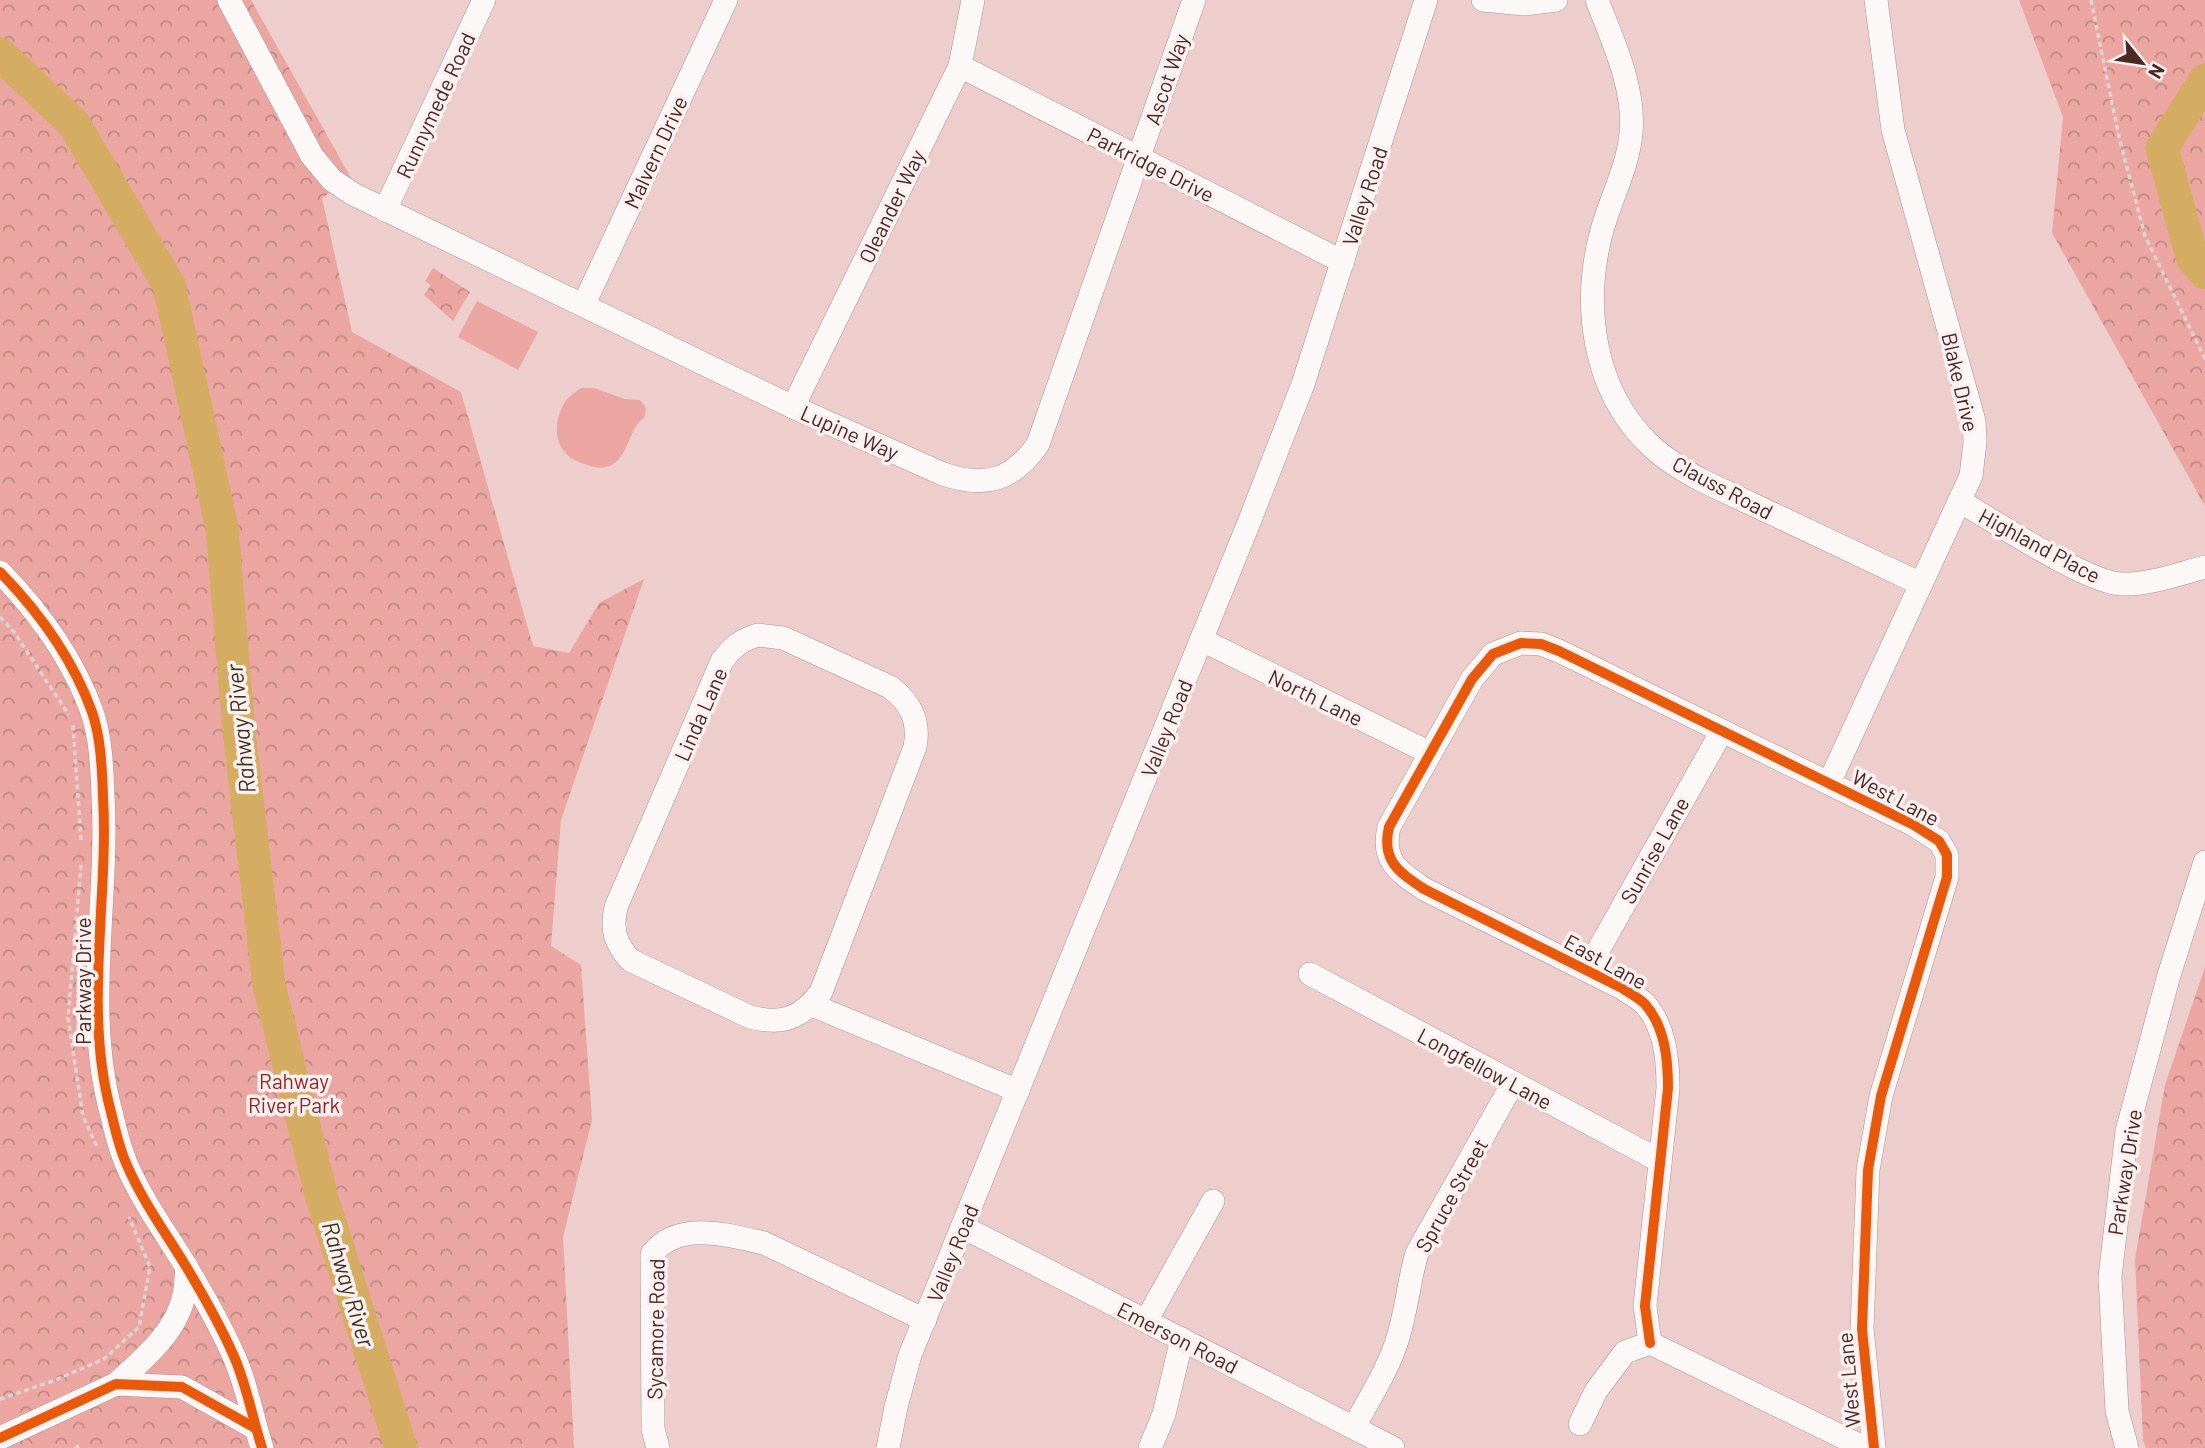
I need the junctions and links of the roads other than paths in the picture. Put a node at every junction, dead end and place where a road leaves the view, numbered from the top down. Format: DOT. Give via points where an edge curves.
graph roads {
  1 [pos="229,0"];
  2 [pos="484,0"];
  3 [pos="726,0"];
  4 [pos="973,0"];
  5 [pos="1194,0"];
  6 [pos="1426,0"];
  7 [pos="1483,0"];
  8 [pos="1556,0"];
  9 [pos="1597,0"];
  10 [pos="1876,0"];
  11 [pos="960,66"];
  12 [pos="1139,157"];
  13 [pos="385,210"];
  14 [pos="1343,262"];
  15 [pos="584,304"];
  16 [pos="793,407"];
  17 [pos="1959,501"];
  18 [pos="2205,567"];
  19 [pos="0,572"];
  20 [pos="1921,583"];
  21 [pos="1202,640"];
  22 [pos="1722,731"];
  23 [pos="1430,753"];
  24 [pos="1829,783"];
  25 [pos="2205,862"];
  26 [pos="1587,970"];
  27 [pos="1310,974"];
  28 [pos="812,1004"];
  29 [pos="1513,1083"];
  30 [pos="1018,1091"];
  31 [pos="1660,1161"];
  32 [pos="1213,1201"];
  33 [pos="962,1227"];
  34 [pos="187,1267"];
  35 [pos="925,1320"];
  36 [pos="1146,1321"];
  37 [pos="1182,1339"];
  38 [pos="1650,1343"];
  39 [pos="116,1384"];
  40 [pos="1580,1424"];
  41 [pos="1354,1427"];
  42 [pos="0,1438"];
  43 [pos="258,1438"];
  44 [pos="658,1448"];
  45 [pos="888,1448"];
  46 [pos="1150,1448"];
  47 [pos="1393,1448"];
  48 [pos="1865,1448"];
  49 [pos="1874,1448"];
  50 [pos="2127,1448"];
  1 -- 13 [label="street, Lupine Way" via="312,156 332,180"];
  2 -- 13 [label="street, Runnymede Road"];
  3 -- 15 [label="street, Malvern Drive"];
  4 -- 11 [label="street, Oleander Way"];
  5 -- 12 [label="street, Ascot Way"];
  6 -- 14 [label="street, Valley Road"];
  7 -- 8 [label="street" via="1524,4"];
  9 -- 20 [label="street, Clauss Road" via="1621,64 1631,133 1593,267 1594,334 1601,365 1628,420 1649,444 1701,480"];
  10 -- 17 [label="street, Blake Drive" via="1893,130 1974,421 1970,476"];
  11 -- 12 [label="street, Parkridge Drive"];
  11 -- 16 [label="street, Oleander Way"];
  12 -- 14 [label="street, Parkridge Drive"];
  12 -- 16 [label="street, Lupine Way" via="1044,430 1030,457 1019,467 993,480 964,481"];
  13 -- 15 [label="street, Lupine Way"];
  14 -- 21 [label="street, Valley Road" via="1303,384"];
  15 -- 16 [label="street, Lupine Way"];
  17 -- 18 [label="street, Highland Place" via="2082,572 2119,584 2154,581"];
  17 -- 20 [label="street, Blake Drive"];
  19 -- 34 [label="street, Parkway Drive" via="53,635 93,714 105,826 97,991 101,1058 125,1162 155,1220"];
  20 -- 24 [label="street, Blake Drive"];
  21 -- 23 [label="street, North Lane"];
  21 -- 30 [label="street, Valley Road"];
  22 -- 23 [label="street, West Lane" via="1559,651 1521,643 1493,654 1472,679"];
  22 -- 24 [label="street, West Lane"];
  22 -- 26 [label="street, Sunrise Lane"];
  23 -- 26 [label="street, East Lane" via="1389,827 1390,859 1399,872 1424,889"];
  24 -- 49 [label="street, West Lane" via="1913,825 1938,841 1948,855 1947,877 1881,1096 1868,1170 1862,1329"];
  25 -- 50 [label="street, Parkway Drive" via="2127,1131 2110,1277 2117,1411"];
  26 -- 31 [label="street, East Lane" via="1644,1004 1660,1029 1668,1058"];
  27 -- 29 [label="street, Longfellow Lane"];
  28 -- 28 [label="street, Linda Lane" via="825,981 915,747 917,726 912,710 890,687 783,638 758,635 737,644 722,661 615,907 614,936 630,960 750,1017 784,1020"];
  28 -- 30 [label="street"];
  29 -- 31 [label="street, Longfellow Lane"];
  29 -- 41 [label="street, Spruce Street" via="1417,1253 1389,1363"];
  30 -- 33 [label="street, Valley Road"];
  31 -- 38 [label="street, East Lane" via="1645,1306"];
  32 -- 36 [label="street"];
  33 -- 35 [label="street, Valley Road"];
  33 -- 36 [label="street, Emerson Road"];
  34 -- 39 [label="street, Parkway Drive" via="184,1297 176,1316 145,1358"];
  34 -- 43 [label="street, Parkway Drive" via="233,1354"];
  35 -- 44 [label="street, Sycamore Road" via="764,1243 679,1234 652,1254 653,1429"];
  35 -- 45 [label="street, Valley Road" via="911,1355"];
  36 -- 37 [label="street, Emerson Road"];
  37 -- 41 [label="street, Emerson Road"];
  37 -- 46 [label="street" via="1164,1414"];
  38 -- 40 [label="street" via="1625,1352 1596,1391"];
  38 -- 48 [label="street"];
  39 -- 42 [label="street, Parkway Drive"];
  39 -- 43 [label="street, Parkway Drive" via="181,1387"];
  41 -- 47 [label="street, Emerson Road"];
}
